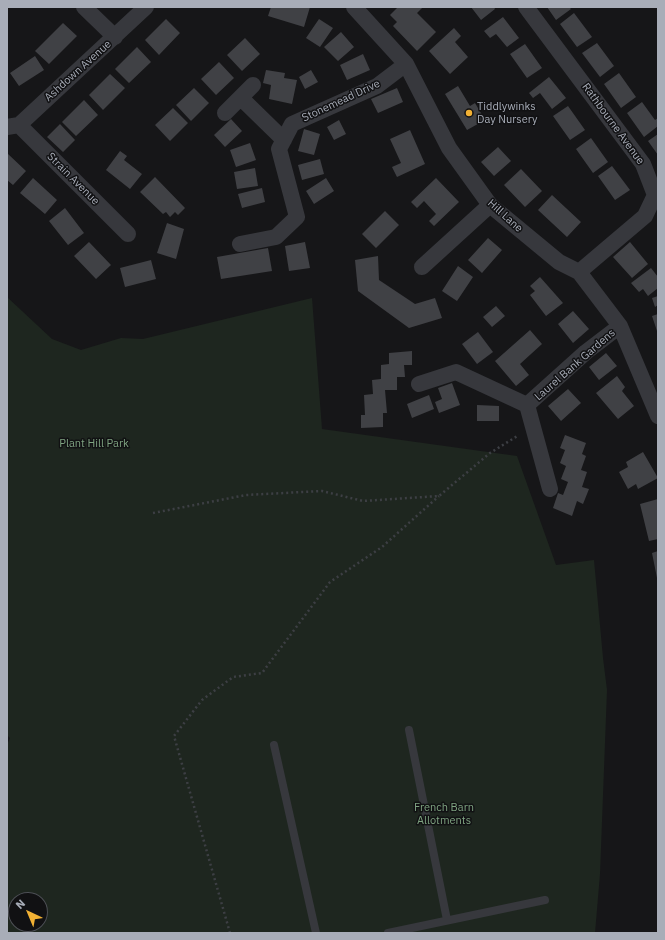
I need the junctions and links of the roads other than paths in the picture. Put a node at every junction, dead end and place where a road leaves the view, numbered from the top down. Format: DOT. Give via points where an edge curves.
graph roads {
  1 [pos="84,7"];
  2 [pos="146,7"];
  3 [pos="354,7"];
  4 [pos="526,7"];
  5 [pos="116,37"];
  6 [pos="406,64"];
  7 [pos="253,85"];
  8 [pos="241,98"];
  9 [pos="225,113"];
  10 [pos="13,126"];
  11 [pos="284,140"];
  12 [pos="490,205"];
  13 [pos="128,234"];
  14 [pos="240,244"];
  15 [pos="422,267"];
  16 [pos="579,272"];
  17 [pos="620,326"];
  18 [pos="419,384"];
  19 [pos="527,405"];
  20 [pos="658,416"];
  21 [pos="550,489"];
  22 [pos="409,730"];
  23 [pos="274,745"];
  24 [pos="545,900"];
  25 [pos="447,920"];
  26 [pos="316,933"];
  27 [pos="388,933"];
  1 -- 5 [label="street"];
  2 -- 5 [label="street, Ashdown Avenue"];
  3 -- 6 [label="street, Hill Lane"];
  4 -- 16 [label="street, Rathbourne Avenue" via="643,164 655,195 644,216"];
  5 -- 10 [label="street, Ashdown Avenue"];
  6 -- 11 [label="street, Stonemead Drive" via="377,86 292,124"];
  6 -- 12 [label="street, Hill Lane" via="448,148"];
  7 -- 8 [label="street"];
  8 -- 9 [label="street"];
  8 -- 11 [label="street"];
  10 -- 13 [label="street, Strain Avenue"];
  11 -- 14 [label="street, Stonemead Drive" via="280,149 297,217 276,237"];
  12 -- 15 [label="street"];
  12 -- 16 [label="street, Hill Lane" via="559,262"];
  16 -- 17 [label="street, Hill Lane"];
  17 -- 19 [label="street, Laurel Bank Gardens" via="586,352"];
  17 -- 20 [label="street, Hill Lane"];
  18 -- 19 [label="street, Laurel Bank Gardens" via="456,372"];
  19 -- 21 [label="street"];
  22 -- 25 [label="lane"];
  23 -- 26 [label="lane"];
  24 -- 25 [label="lane"];
  25 -- 27 [label="lane"];
}
